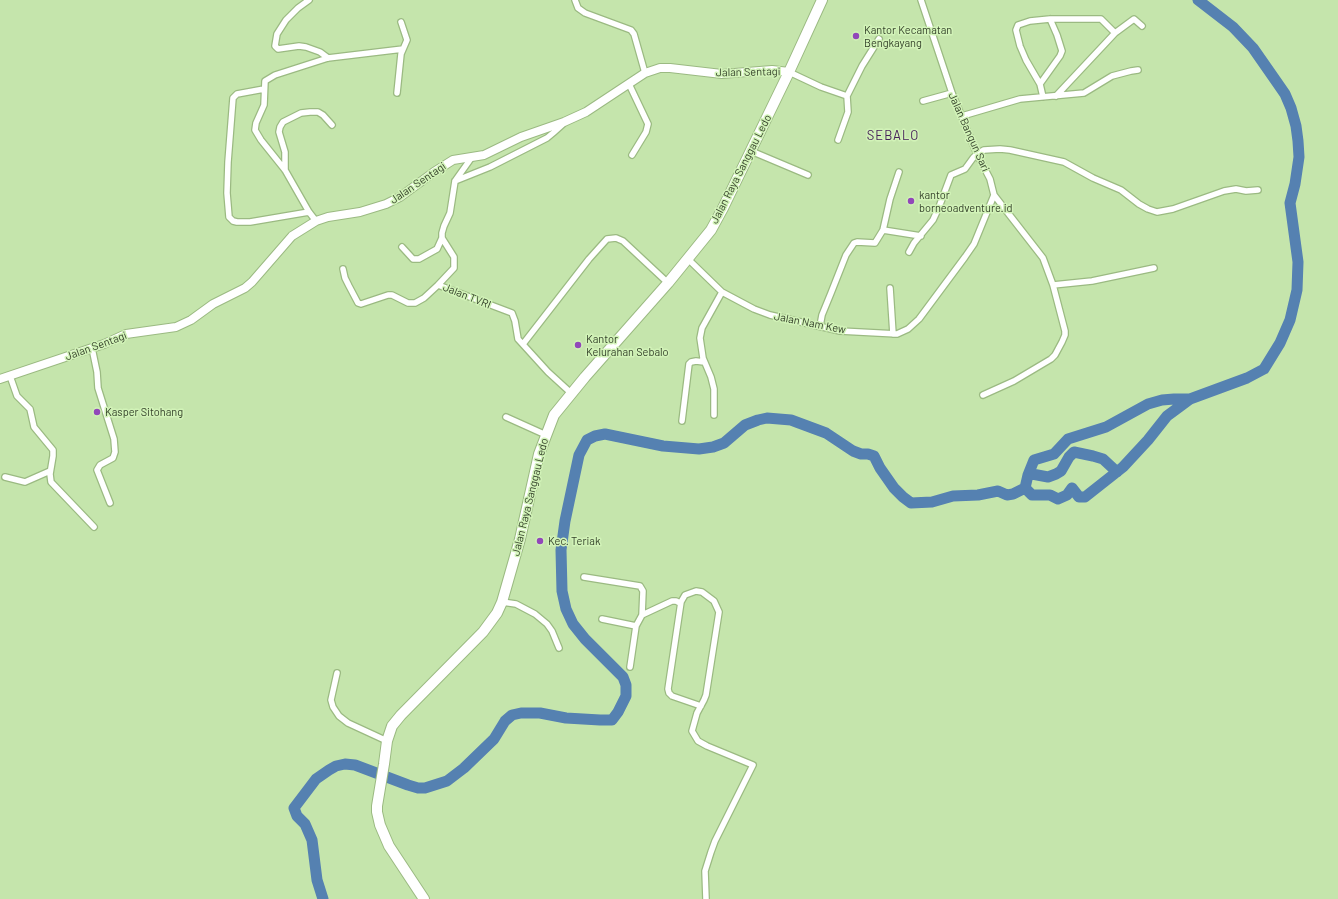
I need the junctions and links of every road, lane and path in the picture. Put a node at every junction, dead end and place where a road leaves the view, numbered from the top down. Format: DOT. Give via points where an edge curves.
graph roads {
  1 [pos="310,0"];
  2 [pos="576,0"];
  3 [pos="822,0"];
  4 [pos="921,0"];
  5 [pos="1050,19"];
  6 [pos="401,22"];
  7 [pos="1142,26"];
  8 [pos="1115,33"];
  9 [pos="880,38"];
  10 [pos="403,49"];
  11 [pos="328,58"];
  12 [pos="1138,70"];
  13 [pos="789,72"];
  14 [pos="645,73"];
  15 [pos="629,84"];
  16 [pos="1040,84"];
  17 [pos="264,89"];
  18 [pos="397,93"];
  19 [pos="952,93"];
  20 [pos="846,96"];
  21 [pos="1056,96"];
  22 [pos="1043,97"];
  23 [pos="923,101"];
  24 [pos="962,116"];
  25 [pos="564,122"];
  26 [pos="332,125"];
  27 [pos="838,140"];
  28 [pos="751,151"];
  29 [pos="977,154"];
  30 [pos="632,155"];
  31 [pos="472,157"];
  32 [pos="970,162"];
  33 [pos="983,165"];
  34 [pos="285,170"];
  35 [pos="899,172"];
  36 [pos="808,175"];
  37 [pos="455,182"];
  38 [pos="1258,190"];
  39 [pos="994,195"];
  40 [pos="309,212"];
  41 [pos="316,221"];
  42 [pos="883,230"];
  43 [pos="921,236"];
  44 [pos="442,238"];
  45 [pos="402,247"];
  46 [pos="908,252"];
  47 [pos="688,260"];
  48 [pos="1154,268"];
  49 [pos="343,269"];
  50 [pos="668,283"];
  51 [pos="438,285"];
  52 [pos="1053,285"];
  53 [pos="890,288"];
  54 [pos="722,292"];
  55 [pos="820,326"];
  56 [pos="893,334"];
  57 [pos="523,344"];
  58 [pos="92,348"];
  59 [pos="704,362"];
  60 [pos="10,376"];
  61 [pos="0,379"];
  62 [pos="571,393"];
  63 [pos="983,395"];
  64 [pos="714,415"];
  65 [pos="506,418"];
  66 [pos="682,421"];
  67 [pos="546,435"];
  68 [pos="50,471"];
  69 [pos="5,477"];
  70 [pos="110,502"];
  71 [pos="94,527"];
  72 [pos="584,577"];
  73 [pos="502,602"];
  74 [pos="680,604"];
  75 [pos="642,614"];
  76 [pos="602,619"];
  77 [pos="636,626"];
  78 [pos="559,648"];
  79 [pos="630,667"];
  80 [pos="337,673"];
  81 [pos="701,706"];
  82 [pos="387,741"];
  83 [pos="424,899"];
  84 [pos="706,899"];
  1 -- 11 [label="street" via="286,20 277,34 275,46 278,49 306,47"];
  2 -- 14 [label="street" via="578,8 585,13 631,30"];
  3 -- 13 [label="highway, Jalan Raya Sanggau Ledo"];
  4 -- 19 [label="street, Jalan Bangun Sari"];
  5 -- 8 [label="street" via="1101,19"];
  5 -- 16 [label="street" via="1062,51"];
  5 -- 16 [label="street" via="1023,23 1016,28 1023,53"];
  6 -- 10 [label="street" via="407,38"];
  7 -- 8 [label="street" via="1134,20"];
  8 -- 21 [label="street"];
  9 -- 20 [label="street"];
  10 -- 11 [label="street"];
  10 -- 18 [label="street"];
  11 -- 17 [label="street" via="272,76 265,81"];
  12 -- 21 [label="street" via="1112,76 1086,93"];
  13 -- 14 [label="main road, Jalan Sentagi" via="772,70 722,74 660,68"];
  13 -- 20 [label="street"];
  13 -- 28 [label="highway, Jalan Raya Sanggau Ledo"];
  14 -- 15 [label="main road, Jalan Sentagi"];
  15 -- 25 [label="main road, Jalan Sentagi" via="586,112"];
  15 -- 30 [label="street" via="648,124"];
  16 -- 22 [label="street"];
  17 -- 34 [label="street" via="264,105 255,129 258,137"];
  17 -- 40 [label="street" via="237,94 234,98 228,162 229,216 233,221 250,222"];
  19 -- 23 [label="street"];
  19 -- 24 [label="street, Jalan Bangun Sari"];
  20 -- 27 [label="street" via="848,112"];
  21 -- 22 [label="street"];
  22 -- 24 [label="street" via="1020,99"];
  24 -- 29 [label="street, Jalan Bangun Sari"];
  25 -- 31 [label="main road, Jalan Sentagi" via="521,137 491,153"];
  25 -- 37 [label="street" via="547,138"];
  26 -- 34 [label="street" via="318,112 301,113 283,122 279,132 285,152"];
  28 -- 36 [label="street"];
  28 -- 47 [label="highway, Jalan Raya Sanggau Ledo" via="713,226"];
  29 -- 32 [label="street"];
  29 -- 33 [label="street, Jalan Bangun Sari"];
  29 -- 38 [label="street" via="984,150 1000,149 1064,162 1121,190 1139,204 1157,212 1173,210 1224,191"];
  31 -- 37 [label="street"];
  31 -- 41 [label="main road, Jalan Sentagi" via="453,160 386,204"];
  32 -- 33 [label="street"];
  32 -- 43 [label="street" via="965,169 951,175 938,211"];
  33 -- 39 [label="street, Jalan Bangun Sari"];
  34 -- 40 [label="street"];
  35 -- 42 [label="street"];
  37 -- 44 [label="street" via="452,205"];
  39 -- 52 [label="street, Jalan Bangun Sari" via="1043,258"];
  39 -- 56 [label="street, Jalan Nam Kew" via="974,244 965,257 913,325 901,333"];
  40 -- 41 [label="street"];
  41 -- 58 [label="main road, Jalan Sentagi" via="292,236 245,288 213,304 191,320 176,327 126,334"];
  42 -- 43 [label="street"];
  42 -- 55 [label="street" via="875,242 857,242 852,245 830,293"];
  43 -- 46 [label="street"];
  44 -- 45 [label="street" via="437,249 419,259 413,259"];
  44 -- 51 [label="street, Jalan TVRI" via="454,257 454,268"];
  47 -- 50 [label="highway, Jalan Raya Sanggau Ledo"];
  47 -- 54 [label="street, Jalan Nam Kew"];
  48 -- 52 [label="street" via="1092,281"];
  49 -- 51 [label="street" via="349,286 361,304 388,295 415,303"];
  50 -- 57 [label="street" via="622,241 616,238 607,239"];
  50 -- 62 [label="highway, Jalan Raya Sanggau Ledo"];
  51 -- 57 [label="street, Jalan TVRI" via="512,313 518,337"];
  52 -- 63 [label="street, Jalan Bangun Sari" via="1065,331 1055,355 1014,381"];
  53 -- 56 [label="street"];
  54 -- 55 [label="street, Jalan Nam Kew" via="770,315"];
  54 -- 59 [label="street" via="701,332"];
  55 -- 56 [label="street, Jalan Nam Kew" via="840,331"];
  57 -- 62 [label="street, Jalan TVRI"];
  58 -- 60 [label="main road, Jalan Sentagi"];
  58 -- 70 [label="street" via="98,388 114,439 113,458 97,467"];
  59 -- 64 [label="street" via="714,389"];
  59 -- 66 [label="street" via="696,361 689,364"];
  60 -- 61 [label="main road, Jalan Sentagi"];
  60 -- 68 [label="street" via="17,396 30,409 34,427 53,450"];
  62 -- 67 [label="highway, Jalan Raya Sanggau Ledo" via="554,415"];
  65 -- 67 [label="street"];
  67 -- 73 [label="highway, Jalan Raya Sanggau Ledo"];
  68 -- 69 [label="street" via="25,482"];
  68 -- 71 [label="street" via="50,480 53,484"];
  72 -- 75 [label="street" via="640,586 643,591"];
  73 -- 78 [label="street" via="516,604 535,614 552,631"];
  73 -- 82 [label="highway, Jalan Raya Sanggau Ledo" via="483,632 394,722"];
  74 -- 75 [label="street" via="672,602"];
  74 -- 81 [label="street" via="668,692 672,696"];
  74 -- 81 [label="street" via="685,594 696,591 708,596 719,610 706,695"];
  75 -- 77 [label="street"];
  76 -- 77 [label="street"];
  77 -- 79 [label="street"];
  80 -- 82 [label="street" via="331,700 339,716 348,724"];
  81 -- 84 [label="street" via="692,728 695,738 707,746 753,765 711,852 705,871"];
  82 -- 83 [label="highway, Jalan Raya Sanggau Ledo" via="377,812 386,840"];
}
